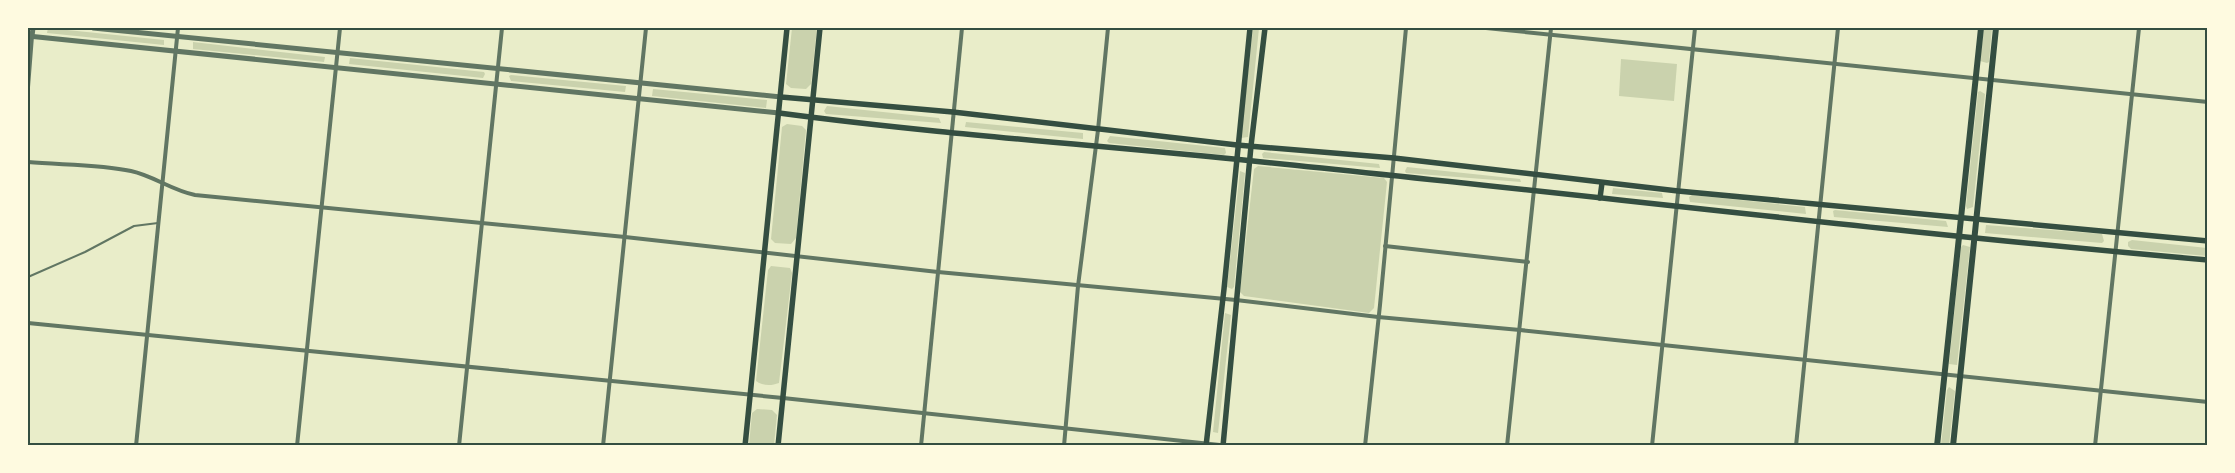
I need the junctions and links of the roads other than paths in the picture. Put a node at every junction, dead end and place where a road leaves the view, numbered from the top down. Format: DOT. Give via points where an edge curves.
graph roads {
  1 [pos="33,28"];
  2 [pos="93,28"];
  3 [pos="178,28"];
  4 [pos="340,28"];
  5 [pos="502,28"];
  6 [pos="646,28"];
  7 [pos="787,28"];
  8 [pos="820,28"];
  9 [pos="962,28"];
  10 [pos="1108,28"];
  11 [pos="1250,28"];
  12 [pos="1265,28"];
  13 [pos="1406,28"];
  14 [pos="1486,28"];
  15 [pos="1552,28"];
  16 [pos="1695,28"];
  17 [pos="1838,28"];
  18 [pos="1981,28"];
  19 [pos="1996,28"];
  20 [pos="2139,28"];
  21 [pos="1551,33"];
  22 [pos="30,36"];
  23 [pos="177,36"];
  24 [pos="1692,50"];
  25 [pos="176,51"];
  26 [pos="338,52"];
  27 [pos="1834,62"];
  28 [pos="336,67"];
  29 [pos="499,70"];
  30 [pos="1976,78"];
  31 [pos="1990,79"];
  32 [pos="498,83"];
  33 [pos="641,85"];
  34 [pos="28,87"];
  35 [pos="2133,94"];
  36 [pos="781,97"];
  37 [pos="639,98"];
  38 [pos="813,100"];
  39 [pos="2208,102"];
  40 [pos="780,112"];
  41 [pos="953,112"];
  42 [pos="811,117"];
  43 [pos="1098,130"];
  44 [pos="951,133"];
  45 [pos="1237,145"];
  46 [pos="1096,146"];
  47 [pos="1251,146"];
  48 [pos="1394,158"];
  49 [pos="1236,159"];
  50 [pos="1250,160"];
  51 [pos="28,162"];
  52 [pos="1534,176"];
  53 [pos="1392,177"];
  54 [pos="1602,182"];
  55 [pos="163,185"];
  56 [pos="1534,191"];
  57 [pos="1678,191"];
  58 [pos="1600,198"];
  59 [pos="1820,204"];
  60 [pos="1676,206"];
  61 [pos="322,208"];
  62 [pos="1960,217"];
  63 [pos="1976,218"];
  64 [pos="1818,221"];
  65 [pos="158,223"];
  66 [pos="483,224"];
  67 [pos="2118,232"];
  68 [pos="1959,235"];
  69 [pos="1974,236"];
  70 [pos="625,237"];
  71 [pos="2208,241"];
  72 [pos="1385,246"];
  73 [pos="766,252"];
  74 [pos="2116,252"];
  75 [pos="798,257"];
  76 [pos="2208,260"];
  77 [pos="1528,262"];
  78 [pos="938,272"];
  79 [pos="28,277"];
  80 [pos="1078,286"];
  81 [pos="1223,298"];
  82 [pos="1236,300"];
  83 [pos="1378,317"];
  84 [pos="28,323"];
  85 [pos="1520,330"];
  86 [pos="147,335"];
  87 [pos="1662,345"];
  88 [pos="308,352"];
  89 [pos="1805,361"];
  90 [pos="466,367"];
  91 [pos="1945,374"];
  92 [pos="1960,376"];
  93 [pos="610,382"];
  94 [pos="2100,390"];
  95 [pos="750,396"];
  96 [pos="783,398"];
  97 [pos="2208,402"];
  98 [pos="924,413"];
  99 [pos="1066,429"];
  100 [pos="1206,444"];
  101 [pos="1225,445"];
  102 [pos="136,446"];
  103 [pos="297,446"];
  104 [pos="459,446"];
  105 [pos="603,446"];
  106 [pos="745,446"];
  107 [pos="778,446"];
  108 [pos="920,446"];
  109 [pos="1064,446"];
  110 [pos="1365,446"];
  111 [pos="1507,446"];
  112 [pos="1652,446"];
  113 [pos="1796,446"];
  114 [pos="1937,446"];
  115 [pos="1953,446"];
  116 [pos="2095,446"];
  1 -- 22 [label="street"];
  2 -- 23 [label="street"];
  3 -- 23 [label="street"];
  4 -- 26 [label="street"];
  5 -- 29 [label="street"];
  6 -- 33 [label="street"];
  7 -- 36 [label="main road"];
  8 -- 38 [label="main road"];
  9 -- 41 [label="street"];
  10 -- 43 [label="street"];
  11 -- 45 [label="main road"];
  12 -- 47 [label="main road"];
  13 -- 48 [label="street"];
  14 -- 21 [label="street"];
  15 -- 21 [label="street"];
  16 -- 24 [label="street"];
  17 -- 27 [label="street"];
  18 -- 30 [label="main road"];
  19 -- 31 [label="main road"];
  20 -- 35 [label="street"];
  21 -- 24 [label="street"];
  21 -- 52 [label="street"];
  22 -- 25 [label="street"];
  22 -- 34 [label="street"];
  23 -- 25 [label="street"];
  23 -- 26 [label="street"];
  24 -- 27 [label="street"];
  24 -- 57 [label="street"];
  25 -- 28 [label="street"];
  25 -- 55 [label="street"];
  26 -- 28 [label="street"];
  26 -- 29 [label="street"];
  27 -- 30 [label="street"];
  27 -- 59 [label="street"];
  28 -- 32 [label="street"];
  28 -- 61 [label="street"];
  29 -- 32 [label="street"];
  29 -- 33 [label="street"];
  30 -- 31 [label="street"];
  30 -- 62 [label="main road"];
  31 -- 35 [label="street"];
  31 -- 63 [label="main road"];
  32 -- 37 [label="street"];
  32 -- 66 [label="street"];
  33 -- 36 [label="street"];
  33 -- 37 [label="street"];
  35 -- 39 [label="street"];
  35 -- 67 [label="street"];
  36 -- 38 [label="main road"];
  36 -- 40 [label="main road"];
  37 -- 40 [label="street"];
  37 -- 70 [label="street"];
  38 -- 41 [label="main road"];
  38 -- 42 [label="main road"];
  40 -- 42 [label="main road"];
  40 -- 73 [label="main road"];
  41 -- 43 [label="main road"];
  41 -- 44 [label="street"];
  42 -- 44 [label="main road"];
  42 -- 75 [label="main road"];
  43 -- 45 [label="main road"];
  43 -- 46 [label="street"];
  44 -- 46 [label="main road"];
  44 -- 78 [label="street"];
  45 -- 47 [label="main road"];
  45 -- 49 [label="main road"];
  46 -- 49 [label="main road"];
  46 -- 80 [label="street"];
  47 -- 48 [label="main road"];
  47 -- 50 [label="main road"];
  48 -- 52 [label="main road"];
  48 -- 53 [label="street"];
  49 -- 50 [label="main road"];
  49 -- 81 [label="main road"];
  50 -- 53 [label="main road"];
  50 -- 82 [label="main road"];
  51 -- 55 [label="street" via="130,171"];
  52 -- 54 [label="main road"];
  52 -- 56 [label="street"];
  53 -- 56 [label="main road"];
  53 -- 72 [label="street"];
  54 -- 57 [label="main road"];
  54 -- 58 [label="main road"];
  55 -- 61 [label="street" via="195,195"];
  55 -- 65 [label="street"];
  56 -- 58 [label="main road"];
  56 -- 77 [label="street"];
  57 -- 59 [label="main road"];
  57 -- 60 [label="street"];
  58 -- 60 [label="main road"];
  59 -- 62 [label="main road"];
  59 -- 64 [label="street"];
  60 -- 64 [label="main road"];
  60 -- 87 [label="street"];
  61 -- 66 [label="street"];
  61 -- 88 [label="street"];
  62 -- 63 [label="main road"];
  62 -- 68 [label="main road"];
  63 -- 67 [label="main road"];
  63 -- 69 [label="main road"];
  64 -- 68 [label="main road"];
  64 -- 89 [label="street"];
  65 -- 79 [label="lane" via="134,226"];
  65 -- 86 [label="street"];
  66 -- 70 [label="street"];
  66 -- 90 [label="street"];
  67 -- 71 [label="main road"];
  67 -- 74 [label="street"];
  68 -- 69 [label="main road"];
  68 -- 91 [label="main road"];
  69 -- 74 [label="main road"];
  69 -- 92 [label="main road"];
  70 -- 73 [label="street"];
  70 -- 93 [label="street"];
  72 -- 77 [label="street"];
  72 -- 83 [label="street"];
  73 -- 75 [label="street"];
  73 -- 95 [label="main road"];
  74 -- 76 [label="main road"];
  74 -- 94 [label="street"];
  75 -- 78 [label="street"];
  75 -- 96 [label="main road"];
  77 -- 85 [label="street"];
  78 -- 80 [label="street"];
  78 -- 98 [label="street"];
  80 -- 81 [label="street"];
  80 -- 99 [label="street"];
  81 -- 82 [label="street"];
  81 -- 100 [label="main road"];
  82 -- 83 [label="street"];
  82 -- 101 [label="main road"];
  83 -- 85 [label="street"];
  83 -- 110 [label="street"];
  84 -- 86 [label="street"];
  85 -- 87 [label="street"];
  85 -- 111 [label="street"];
  86 -- 88 [label="street"];
  86 -- 102 [label="street"];
  87 -- 89 [label="street"];
  87 -- 112 [label="street"];
  88 -- 90 [label="street"];
  88 -- 103 [label="street"];
  89 -- 91 [label="street"];
  89 -- 113 [label="street"];
  90 -- 93 [label="street"];
  90 -- 104 [label="street"];
  91 -- 92 [label="street"];
  91 -- 114 [label="main road"];
  92 -- 94 [label="street"];
  92 -- 115 [label="main road"];
  93 -- 95 [label="street"];
  93 -- 105 [label="street"];
  94 -- 97 [label="street"];
  94 -- 116 [label="street"];
  95 -- 96 [label="street"];
  95 -- 106 [label="main road"];
  96 -- 98 [label="street"];
  96 -- 107 [label="main road"];
  98 -- 99 [label="street"];
  98 -- 108 [label="street"];
  99 -- 100 [label="street"];
  99 -- 109 [label="street"];
  100 -- 101 [label="street"];
}
